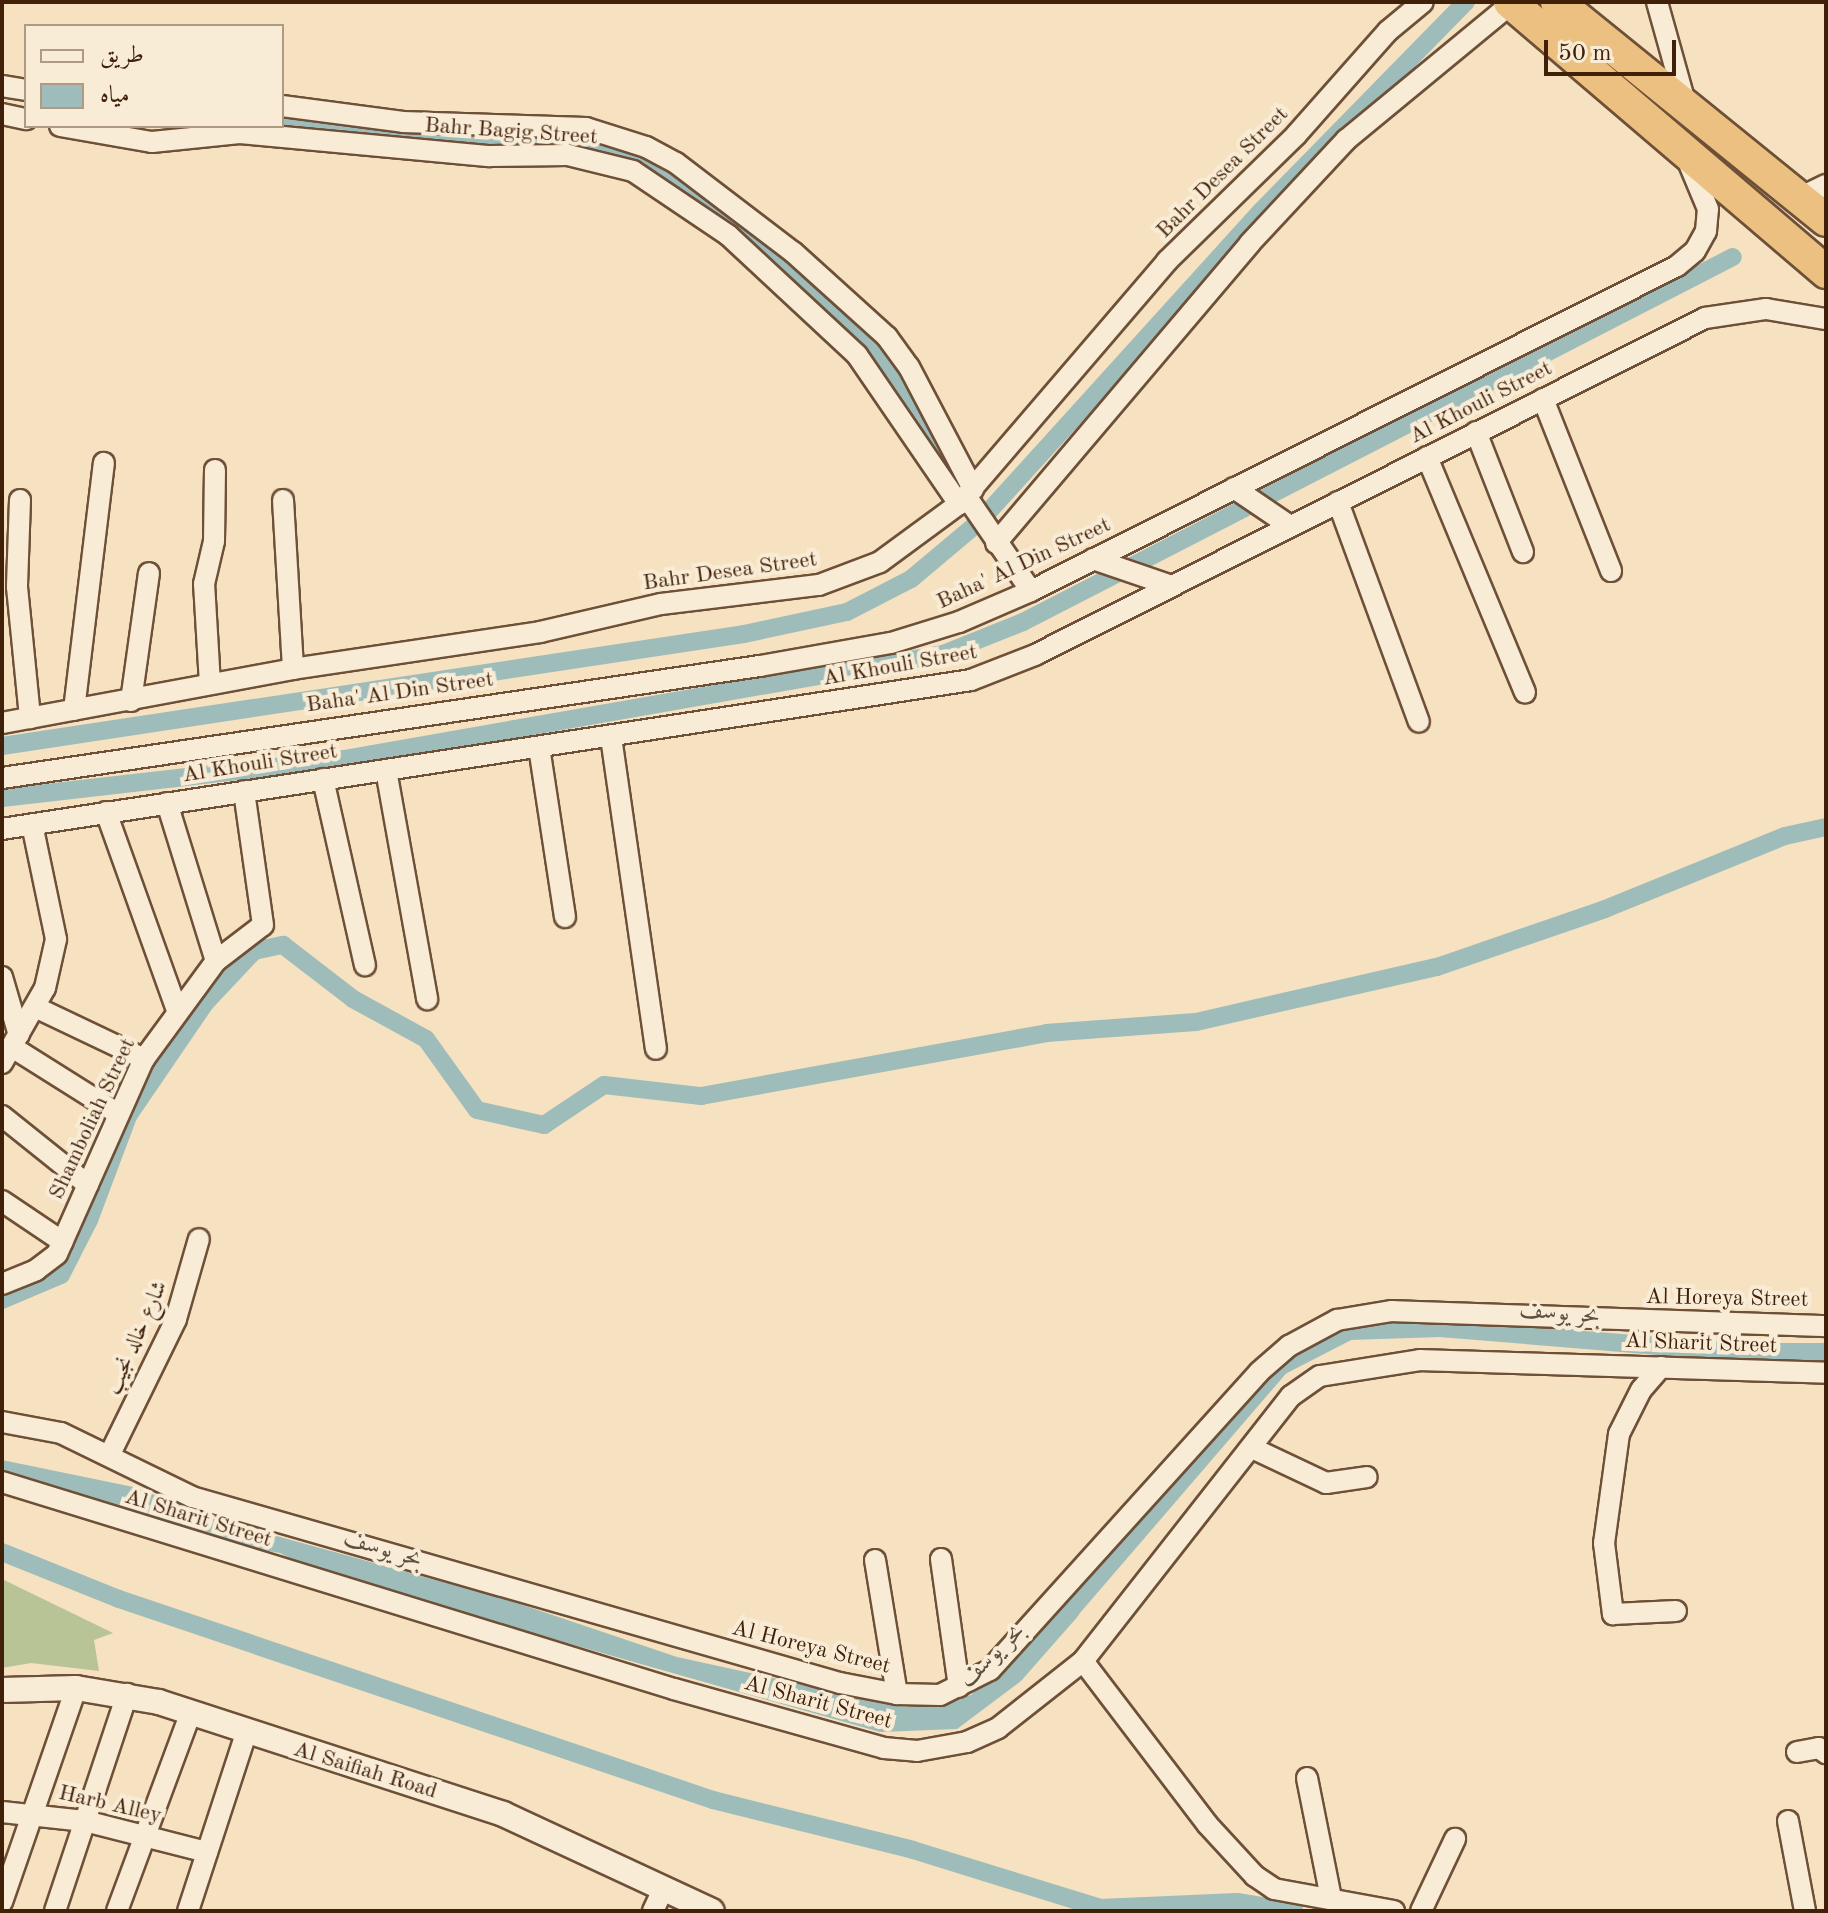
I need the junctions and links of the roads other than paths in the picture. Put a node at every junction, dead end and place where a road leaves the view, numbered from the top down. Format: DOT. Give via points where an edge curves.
graph roads {
  1 [pos="1423,2"];
  2 [pos="1511,2"];
  3 [pos="1657,2"];
  4 [pos="1555,13"];
  5 [pos="2,86"];
  6 [pos="24,90"];
  7 [pos="284,106"];
  8 [pos="1686,107"];
  9 [pos="2,114"];
  10 [pos="24,119"];
  11 [pos="72,128"];
  12 [pos="1676,142"];
  13 [pos="676,163"];
  14 [pos="655,185"];
  15 [pos="1812,191"];
  16 [pos="1826,220"];
  17 [pos="1826,272"];
  18 [pos="1826,319"];
  19 [pos="1543,399"];
  20 [pos="1476,432"];
  21 [pos="1427,457"];
  22 [pos="104,463"];
  23 [pos="215,470"];
  24 [pos="1242,494"];
  25 [pos="966,496"];
  26 [pos="20,500"];
  27 [pos="283,500"];
  28 [pos="1338,502"];
  29 [pos="1285,523"];
  30 [pos="996,543"];
  31 [pos="1523,552"];
  32 [pos="1103,563"];
  33 [pos="1611,571"];
  34 [pos="149,573"];
  35 [pos="1164,583"];
  36 [pos="1031,591"];
  37 [pos="293,669"];
  38 [pos="210,684"];
  39 [pos="1525,692"];
  40 [pos="131,701"];
  41 [pos="74,710"];
  42 [pos="30,718"];
  43 [pos="1419,722"];
  44 [pos="2,723"];
  45 [pos="611,737"];
  46 [pos="539,747"];
  47 [pos="386,770"];
  48 [pos="2,778"];
  49 [pos="323,779"];
  50 [pos="244,791"];
  51 [pos="167,803"];
  52 [pos="106,812"];
  53 [pos="32,824"];
  54 [pos="2,829"];
  55 [pos="565,917"];
  56 [pos="216,961"];
  57 [pos="365,965"];
  58 [pos="2,977"];
  59 [pos="427,999"];
  60 [pos="6,1007"];
  61 [pos="35,1007"];
  62 [pos="177,1010"];
  63 [pos="11,1049"];
  64 [pos="656,1049"];
  65 [pos="144,1059"];
  66 [pos="117,1113"];
  67 [pos="2,1116"];
  68 [pos="88,1185"];
  69 [pos="2,1201"];
  70 [pos="199,1239"];
  71 [pos="63,1242"];
  72 [pos="2,1284"];
  73 [pos="1826,1326"];
  74 [pos="1661,1367"];
  75 [pos="1826,1373"];
  76 [pos="2,1422"];
  77 [pos="1252,1448"];
  78 [pos="110,1454"];
  79 [pos="1367,1477"];
  80 [pos="2,1482"];
  81 [pos="941,1559"];
  82 [pos="875,1560"];
  83 [pos="1676,1611"];
  84 [pos="1083,1661"];
  85 [pos="959,1687"];
  86 [pos="76,1688"];
  87 [pos="2,1690"];
  88 [pos="127,1694"];
  89 [pos="897,1694"];
  90 [pos="191,1712"];
  91 [pos="246,1734"];
  92 [pos="1797,1752"];
  93 [pos="1826,1753"];
  94 [pos="1307,1778"];
  95 [pos="2,1812"];
  96 [pos="33,1813"];
  97 [pos="85,1821"];
  98 [pos="1788,1821"];
  99 [pos="145,1836"];
  100 [pos="1455,1839"];
  101 [pos="207,1852"];
  102 [pos="664,1887"];
  103 [pos="1331,1898"];
  104 [pos="2,1902"];
  105 [pos="55,1911"];
  106 [pos="117,1911"];
  107 [pos="188,1911"];
  108 [pos="653,1911"];
  109 [pos="712,1911"];
  110 [pos="1394,1911"];
  111 [pos="1421,1911"];
  112 [pos="1805,1911"];
  1 -- 25 [label="street, Bahr Desea Street" via="1388,31 1296,135 1167,261"];
  2 -- 4 [label="highway"];
  2 -- 30 [label="street" via="1346,140 1250,243"];
  3 -- 8 [label="street"];
  4 -- 8 [label="highway"];
  4 -- 12 [label="highway"];
  5 -- 6 [label="street"];
  7 -- 13 [label="street, Bahr Bagig Street" via="403,122 586,128 646,147"];
  8 -- 15 [label="highway"];
  9 -- 10 [label="street"];
  11 -- 14 [label="street, Bahr Bagig Street" via="152,142 240,133 490,156 568,155 601,160"];
  12 -- 17 [label="highway"];
  12 -- 24 [label="street, Baha' Al Din Street" via="1702,187 1708,209 1706,231 1695,251 1677,266"];
  13 -- 14 [label="street"];
  13 -- 25 [label="street, Bahr Bagig Street" via="793,252 887,337 915,378"];
  14 -- 25 [label="street, Bahr Bagig Street" via="728,235 857,355"];
  15 -- 16 [label="highway"];
  18 -- 19 [label="street, Al Khouli Street" via="1766,309 1705,318"];
  19 -- 20 [label="street, Al Khouli Street"];
  19 -- 33 [label="street"];
  20 -- 21 [label="street, Al Khouli Street"];
  20 -- 31 [label="street"];
  21 -- 28 [label="street, Al Khouli Street"];
  21 -- 39 [label="street"];
  22 -- 41 [label="street"];
  23 -- 38 [label="street" via="214,541 204,584"];
  24 -- 29 [label="street"];
  24 -- 32 [label="street, Baha' Al Din Street"];
  25 -- 30 [label="street"];
  25 -- 37 [label="street, Bahr Desea Street" via="908,546 819,585 661,604 540,632"];
  26 -- 42 [label="street" via="17,587"];
  27 -- 37 [label="street"];
  28 -- 29 [label="street, Al Khouli Street"];
  28 -- 43 [label="street"];
  29 -- 35 [label="street, Al Khouli Street"];
  30 -- 36 [label="street"];
  32 -- 35 [label="street"];
  32 -- 36 [label="street, Baha' Al Din Street"];
  34 -- 40 [label="street"];
  35 -- 45 [label="street, Al Khouli Street" via="1025,660 971,680"];
  36 -- 48 [label="street, Baha' Al Din Street" via="936,630 868,648"];
  37 -- 38 [label="street, Bahr Desea Street"];
  38 -- 40 [label="street, Bahr Desea Street"];
  40 -- 41 [label="street, Bahr Desea Street"];
  41 -- 42 [label="street, Bahr Desea Street"];
  42 -- 44 [label="street, Bahr Desea Street"];
  45 -- 46 [label="street, Al Khouli Street"];
  45 -- 64 [label="street"];
  46 -- 47 [label="street, Al Khouli Street"];
  46 -- 55 [label="street"];
  47 -- 49 [label="street, Al Khouli Street"];
  47 -- 59 [label="street"];
  49 -- 50 [label="street, Al Khouli Street"];
  49 -- 57 [label="street"];
  50 -- 51 [label="street, Al Khouli Street"];
  50 -- 56 [label="street, Shamboliah Street" via="265,919"];
  51 -- 52 [label="street, Al Khouli Street"];
  51 -- 56 [label="street"];
  52 -- 53 [label="street, Al Khouli Street"];
  52 -- 62 [label="street"];
  53 -- 54 [label="street, Al Khouli Street"];
  53 -- 61 [label="street" via="56,939"];
  56 -- 62 [label="street, Shamboliah Street"];
  58 -- 60 [label="street"];
  60 -- 63 [label="street"];
  61 -- 63 [label="street"];
  61 -- 65 [label="street"];
  62 -- 65 [label="street, Shamboliah Street"];
  63 -- 66 [label="street"];
  65 -- 66 [label="street, Shamboliah Street"];
  66 -- 68 [label="street, Shamboliah Street"];
  67 -- 68 [label="street"];
  68 -- 71 [label="street, Shamboliah Street"];
  69 -- 71 [label="street"];
  70 -- 78 [label="street, شارع خالد نجيب" via="176,1319"];
  71 -- 72 [label="street, Shamboliah Street" via="48,1264"];
  73 -- 85 [label="street, Al Horeya Street" via="1392,1311 1337,1320 1289,1346 1259,1372 990,1670"];
  74 -- 75 [label="street, Al Sharit Street"];
  74 -- 77 [label="street, Al Sharit Street" via="1420,1360 1342,1369 1300,1388"];
  74 -- 83 [label="street" via="1641,1390 1619,1434 1604,1543 1613,1614"];
  76 -- 78 [label="street, Al Horeya Street" via="61,1433"];
  77 -- 79 [label="street" via="1326,1483"];
  77 -- 84 [label="street, Al Sharit Street"];
  78 -- 89 [label="street, Al Horeya Street" via="192,1497 812,1675"];
  80 -- 84 [label="street, Al Sharit Street" via="674,1689 884,1748 934,1749 983,1736"];
  81 -- 85 [label="street"];
  82 -- 89 [label="street"];
  84 -- 103 [label="street" via="1234,1859 1274,1889"];
  85 -- 89 [label="street, Al Horeya Street" via="940,1695"];
  86 -- 87 [label="street, Al Saifiah Road"];
  86 -- 88 [label="street, Al Saifiah Road"];
  86 -- 96 [label="street"];
  88 -- 90 [label="street, Al Saifiah Road"];
  88 -- 97 [label="street"];
  90 -- 91 [label="street, Al Saifiah Road"];
  90 -- 99 [label="street"];
  91 -- 101 [label="street"];
  91 -- 102 [label="street, Al Saifiah Road" via="503,1814"];
  92 -- 93 [label="street" via="1819,1748"];
  94 -- 103 [label="street"];
  95 -- 96 [label="street, Harb Alley"];
  96 -- 97 [label="street, Harb Alley"];
  96 -- 104 [label="street"];
  97 -- 99 [label="street, Harb Alley"];
  97 -- 105 [label="street"];
  98 -- 112 [label="street"];
  99 -- 101 [label="street, Harb Alley"];
  99 -- 106 [label="street"];
  100 -- 111 [label="street"];
  101 -- 107 [label="street"];
  102 -- 108 [label="street"];
  102 -- 109 [label="street, Al Saifiah Road"];
  103 -- 110 [label="street"];
}
